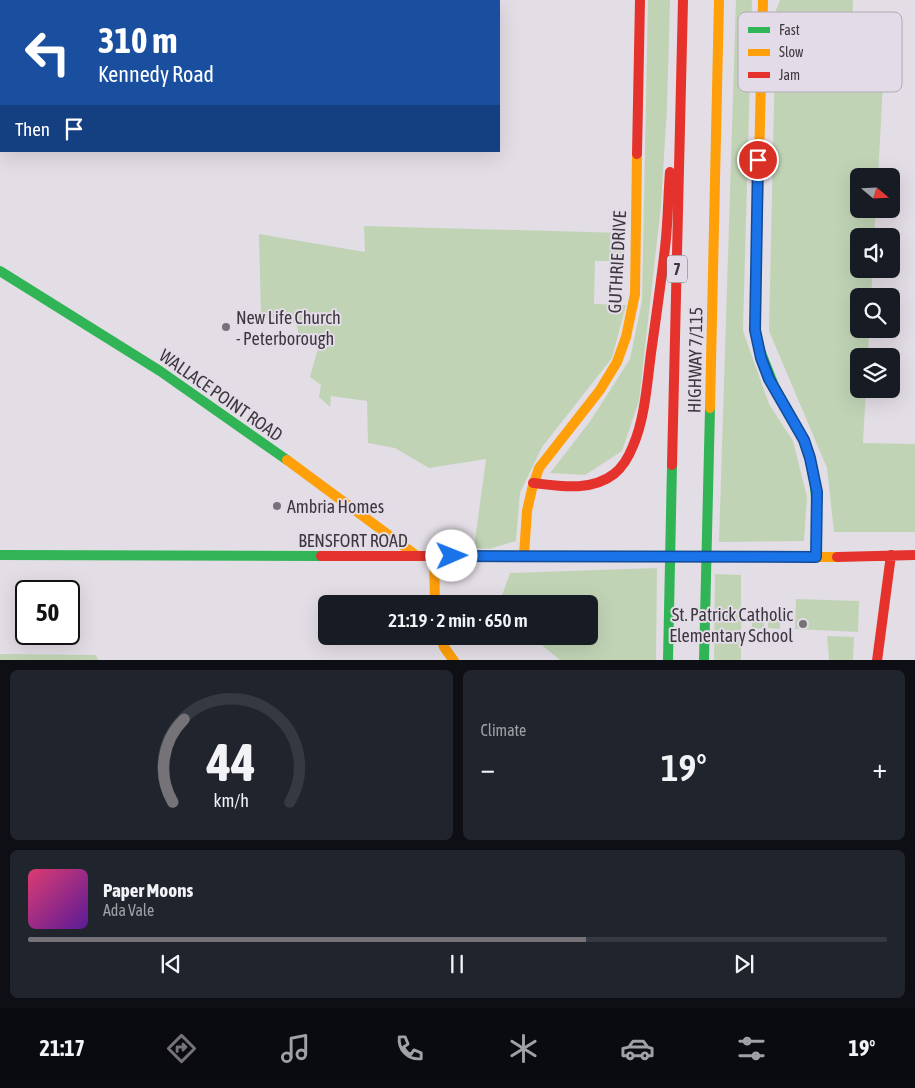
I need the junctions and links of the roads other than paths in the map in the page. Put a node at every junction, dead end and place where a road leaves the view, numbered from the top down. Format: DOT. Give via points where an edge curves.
graph roads {
  1 [pos="640,0"];
  2 [pos="683,0"];
  3 [pos="720,0"];
  4 [pos="724,0"];
  5 [pos="718,87"];
  6 [pos="760,92"];
  7 [pos="680,117"];
  8 [pos="0,271"];
  9 [pos="533,482"];
  10 [pos="0,555"];
  11 [pos="524,555"];
  12 [pos="891,555"];
  13 [pos="915,555"];
  14 [pos="417,556"];
  15 [pos="434,556"];
  16 [pos="816,557"];
  17 [pos="434,595"];
  18 [pos="443,645"];
  19 [pos="454,660"];
  20 [pos="668,660"];
  21 [pos="704,660"];
  22 [pos="877,660"];
  1 -- 9 [label="main road, GUTHRIE DRIVE" via="635,294 629,324 610,376 548,454"];
  2 -- 7 [label="main road, HIGHWAY 7/115 / 7"];
  3 -- 5 [label="main road, HIGHWAY 7/115 / 7"];
  4 -- 5 [label="main road"];
  5 -- 21 [label="main road, HIGHWAY 7/115 / 7"];
  6 -- 16 [label="main road" via="755,330 769,379 804,440 810,458 817,492"];
  7 -- 9 [label="main road" via="671,154 665,246 636,443 624,464 604,481 570,486"];
  7 -- 20 [label="main road, HIGHWAY 7/115 / 7"];
  8 -- 14 [label="main road, WALLACE POINT ROAD" via="160,371 327,488"];
  9 -- 11 [label="main road, GUTHRIE DRIVE"];
  10 -- 14 [label="main road, BENSFORT ROAD"];
  11 -- 15 [label="main road, BENSFORT ROAD"];
  11 -- 16 [label="main road, BENSFORT ROAD"];
  12 -- 13 [label="main road, BENSFORT ROAD"];
  12 -- 16 [label="main road, BENSFORT ROAD"];
  12 -- 22 [label="main road"];
  14 -- 15 [label="main road, BENSFORT ROAD"];
  15 -- 17 [label="main road"];
  18 -- 19 [label="main road"];
}
